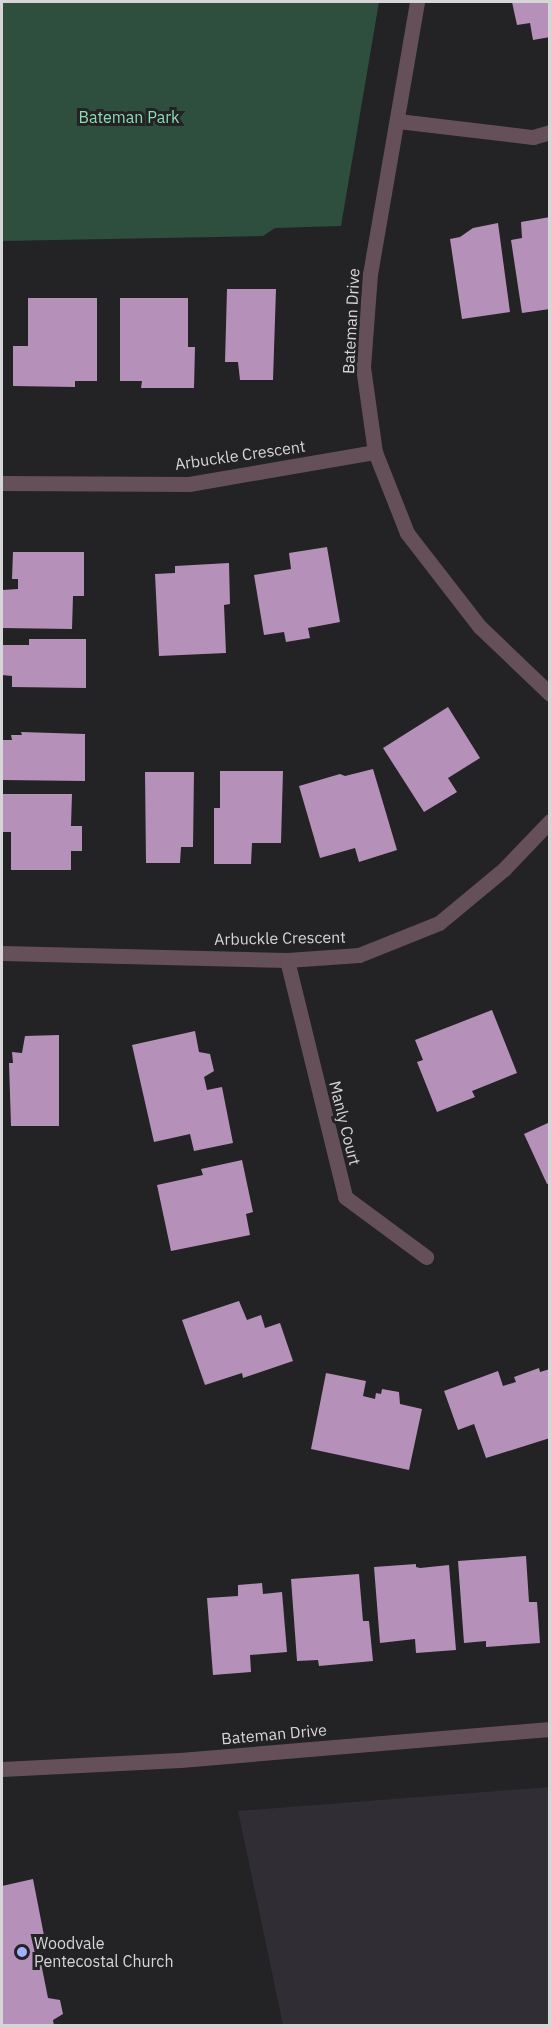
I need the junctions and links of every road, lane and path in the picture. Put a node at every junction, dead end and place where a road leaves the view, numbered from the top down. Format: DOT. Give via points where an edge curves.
graph roads {
  1 [pos="417,2"];
  2 [pos="398,121"];
  3 [pos="549,132"];
  4 [pos="375,452"];
  5 [pos="2,483"];
  6 [pos="549,694"];
  7 [pos="549,821"];
  8 [pos="2,953"];
  9 [pos="287,960"];
  10 [pos="426,1257"];
  11 [pos="549,1729"];
  12 [pos="2,1769"];
  1 -- 2 [label="street, Bateman Drive"];
  2 -- 3 [label="street" via="533,137"];
  2 -- 4 [label="street, Bateman Drive" via="370,274 363,367"];
  4 -- 5 [label="street, Arbuckle Crescent" via="189,484"];
  4 -- 6 [label="street, Bateman Drive" via="407,533 480,627"];
  7 -- 9 [label="street, Arbuckle Crescent" via="504,869 439,923 359,955"];
  8 -- 9 [label="street, Arbuckle Crescent"];
  9 -- 10 [label="street, Manly Court" via="345,1197"];
  11 -- 12 [label="street, Bateman Drive" via="180,1760"];
}
